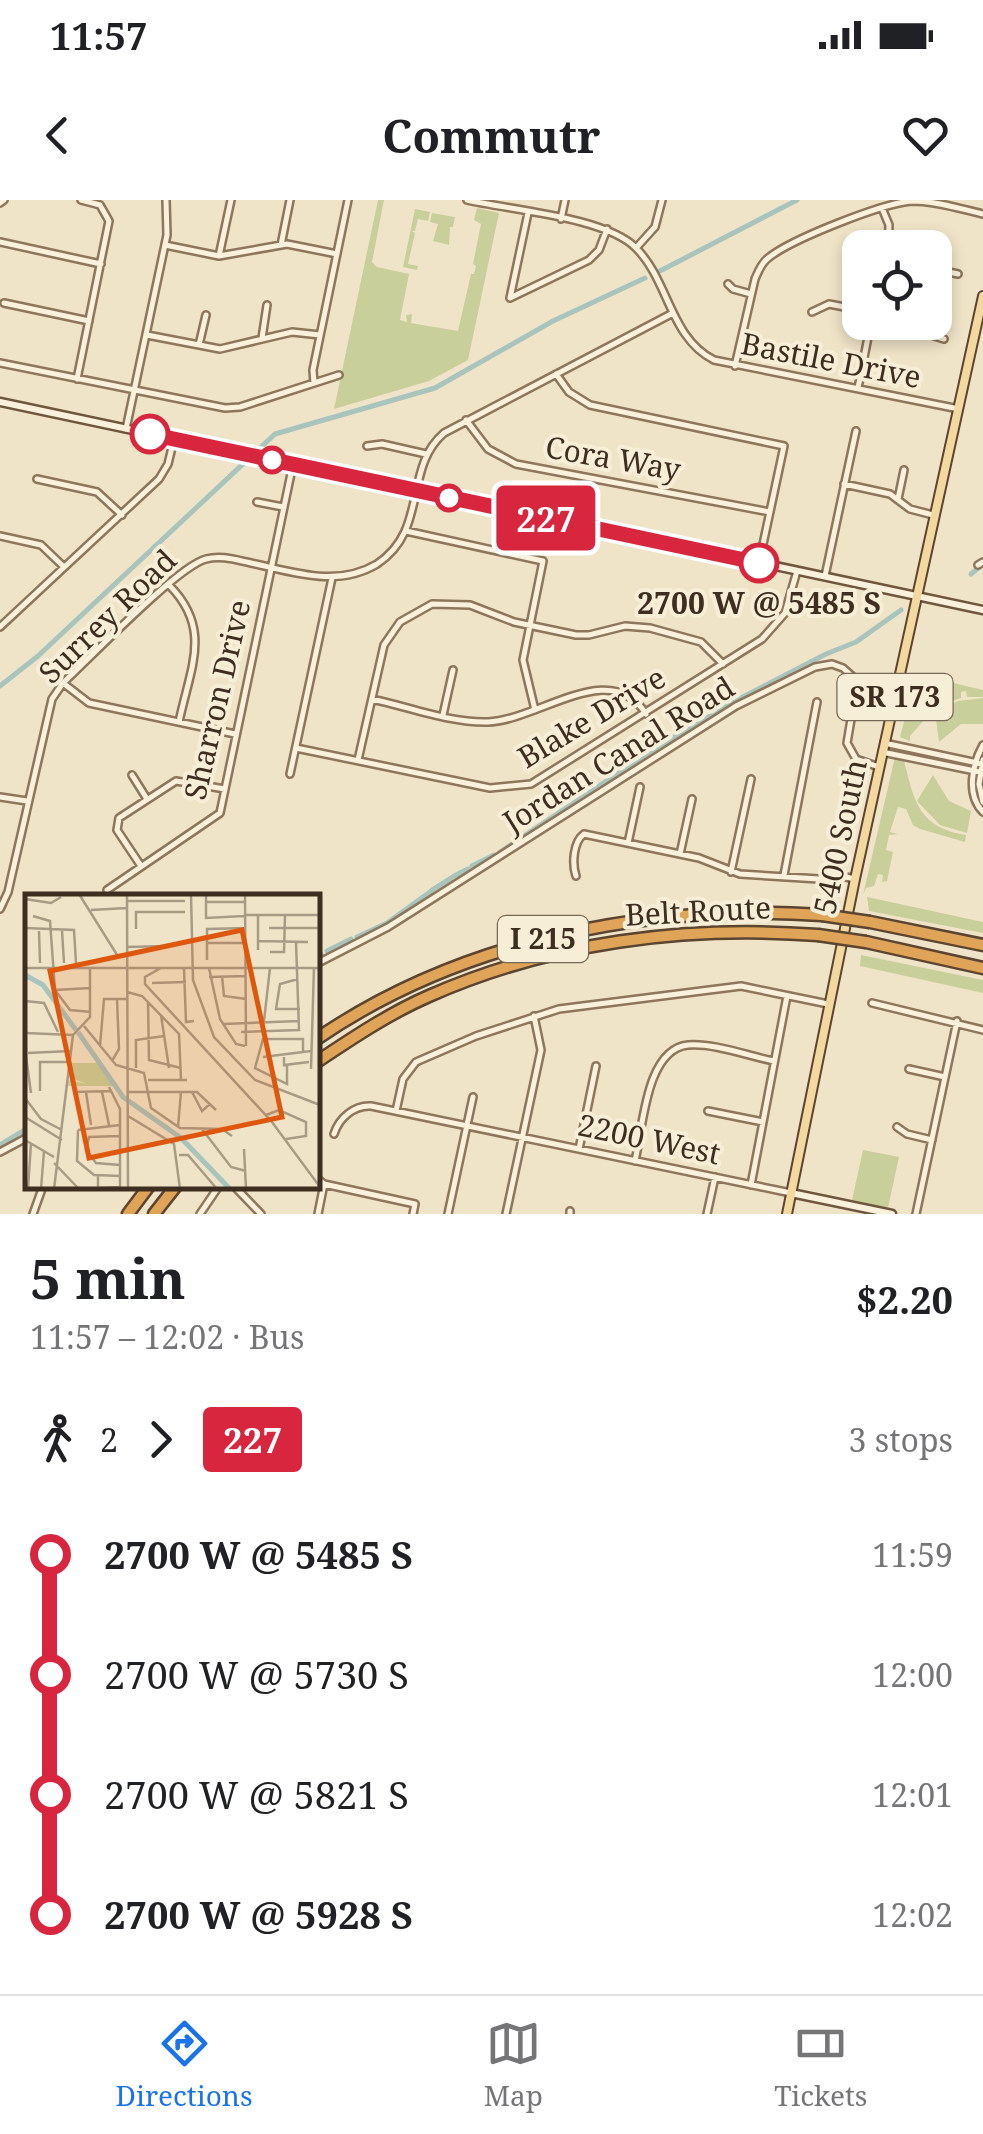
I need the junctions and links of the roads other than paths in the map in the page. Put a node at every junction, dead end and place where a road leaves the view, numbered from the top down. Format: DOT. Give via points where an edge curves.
graph roads {
  1 [pos="81,200"];
  2 [pos="166,200"];
  3 [pos="230,200"];
  4 [pos="290,200"];
  5 [pos="348,200"];
  6 [pos="466,200"];
  7 [pos="565,200"];
  8 [pos="662,200"];
  9 [pos="508,204"];
  10 [pos="882,208"];
  11 [pos="528,212"];
  12 [pos="983,214"];
  13 [pos="561,219"];
  14 [pos="607,230"];
  15 [pos="889,230"];
  16 [pos="0,242"];
  17 [pos="280,244"];
  18 [pos="166,245"];
  19 [pos="636,248"];
  20 [pos="337,254"];
  21 [pos="219,256"];
  22 [pos="101,264"];
  23 [pos="952,273"];
  24 [pos="958,274"];
  25 [pos="728,284"];
  26 [pos="751,294"];
  27 [pos="983,296"];
  28 [pos="4,303"];
  29 [pos="267,305"];
  30 [pos="842,307"];
  31 [pos="812,312"];
  32 [pos="673,313"];
  33 [pos="206,315"];
  34 [pos="89,321"];
  35 [pos="147,335"];
  36 [pos="320,335"];
  37 [pos="262,338"];
  38 [pos="867,340"];
  39 [pos="199,346"];
  40 [pos="0,363"];
  41 [pos="735,367"];
  42 [pos="556,374"];
  43 [pos="338,375"];
  44 [pos="76,379"];
  45 [pos="314,382"];
  46 [pos="858,388"];
  47 [pos="135,391"];
  48 [pos="0,402"];
  49 [pos="959,409"];
  50 [pos="466,420"];
  51 [pos="126,429"];
  52 [pos="856,431"];
  53 [pos="174,439"];
  54 [pos="367,446"];
  55 [pos="426,454"];
  56 [pos="292,464"];
  57 [pos="904,470"];
  58 [pos="37,479"];
  59 [pos="844,484"];
  60 [pos="418,491"];
  61 [pos="898,499"];
  62 [pos="257,502"];
  63 [pos="284,507"];
  64 [pos="770,512"];
  65 [pos="122,515"];
  66 [pos="936,516"];
  67 [pos="406,532"];
  68 [pos="0,536"];
  69 [pos="759,563"];
  70 [pos="64,567"];
  71 [pos="271,567"];
  72 [pos="797,570"];
  73 [pos="825,576"];
  74 [pos="332,578"];
  75 [pos="168,584"];
  76 [pos="919,596"];
  77 [pos="983,610"];
  78 [pos="530,626"];
  79 [pos="0,627"];
  80 [pos="723,664"];
  81 [pos="453,670"];
  82 [pos="64,683"];
  83 [pos="371,699"];
  84 [pos="818,702"];
  85 [pos="535,710"];
  86 [pos="646,714"];
  87 [pos="444,715"];
  88 [pos="179,722"];
  89 [pos="236,734"];
  90 [pos="983,745"];
  91 [pos="296,748"];
  92 [pos="883,748"];
  93 [pos="358,760"];
  94 [pos="980,762"];
  95 [pos="878,767"];
  96 [pos="976,771"];
  97 [pos="290,774"];
  98 [pos="132,775"];
  99 [pos="751,779"];
  100 [pos="640,787"];
  101 [pos="225,789"];
  102 [pos="0,797"];
  103 [pos="147,799"];
  104 [pos="692,800"];
  105 [pos="28,802"];
  106 [pos="983,802"];
  107 [pos="983,812"];
  108 [pos="628,842"];
  109 [pos="680,854"];
  110 [pos="142,866"];
  111 [pos="731,872"];
  112 [pos="784,875"];
  113 [pos="576,876"];
  114 [pos="855,879"];
  115 [pos="107,890"];
  116 [pos="0,909"];
  117 [pos="983,946"];
  118 [pos="320,963"];
  119 [pos="983,968"];
  120 [pos="787,995"];
  121 [pos="872,1003"];
  122 [pos="828,1004"];
  123 [pos="534,1016"];
  124 [pos="956,1021"];
  125 [pos="983,1030"];
  126 [pos="320,1037"];
  127 [pos="320,1060"];
  128 [pos="774,1061"];
  129 [pos="596,1066"];
  130 [pos="910,1069"];
  131 [pos="945,1077"];
  132 [pos="473,1096"];
  133 [pos="396,1110"];
  134 [pos="708,1111"];
  135 [pos="763,1122"];
  136 [pos="466,1125"];
  137 [pos="897,1127"];
  138 [pos="334,1134"];
  139 [pos="522,1137"];
  140 [pos="25,1138"];
  141 [pos="932,1140"];
  142 [pos="579,1149"];
  143 [pos="0,1152"];
  144 [pos="635,1160"];
  145 [pos="714,1177"];
  146 [pos="320,1181"];
  147 [pos="324,1184"];
  148 [pos="750,1185"];
  149 [pos="42,1189"];
  150 [pos="147,1189"];
  151 [pos="174,1189"];
  152 [pos="218,1189"];
  153 [pos="237,1189"];
  154 [pos="791,1194"];
  155 [pos="33,1214"];
  156 [pos="126,1214"];
  157 [pos="154,1214"];
  158 [pos="200,1214"];
  159 [pos="262,1214"];
  160 [pos="318,1214"];
  161 [pos="413,1214"];
  162 [pos="448,1214"];
  163 [pos="506,1214"];
  164 [pos="707,1214"];
  165 [pos="787,1214"];
  166 [pos="892,1214"];
  167 [pos="916,1214"];
  1 -- 22 [label="street" via="105,209 109,226"];
  2 -- 18 [label="street"];
  3 -- 21 [label="street"];
  4 -- 17 [label="street"];
  5 -- 20 [label="street"];
  6 -- 9 [label="street"];
  7 -- 13 [label="street"];
  8 -- 19 [label="street" via="655,227"];
  9 -- 11 [label="street"];
  10 -- 12 [label="street" via="916,201"];
  10 -- 15 [label="street"];
  10 -- 26 [label="street" via="776,253 756,274"];
  11 -- 13 [label="street"];
  11 -- 14 [label="street" via="510,298 589,260"];
  13 -- 14 [label="street"];
  14 -- 19 [label="street"];
  16 -- 22 [label="street"];
  17 -- 20 [label="street"];
  17 -- 21 [label="street"];
  18 -- 21 [label="street"];
  18 -- 35 [label="street"];
  19 -- 32 [label="street, Bastile Drive"];
  20 -- 36 [label="street"];
  22 -- 34 [label="street"];
  23 -- 24 [label="street"];
  25 -- 26 [label="street"];
  26 -- 41 [label="street"];
  27 -- 49 [label="main road, 5400 South / SR 173"];
  28 -- 34 [label="street"];
  29 -- 37 [label="street"];
  30 -- 31 [label="street"];
  32 -- 41 [label="street, Bastile Drive" via="696,349"];
  32 -- 42 [label="street"];
  33 -- 39 [label="street"];
  34 -- 44 [label="street"];
  35 -- 39 [label="street"];
  35 -- 47 [label="street"];
  36 -- 37 [label="street"];
  36 -- 45 [label="street"];
  37 -- 39 [label="street" via="227,348"];
  38 -- 46 [label="street"];
  40 -- 44 [label="street"];
  41 -- 46 [label="street, Bastile Drive"];
  42 -- 50 [label="street"];
  42 -- 64 [label="street" via="590,404 784,446"];
  43 -- 45 [label="street"];
  44 -- 47 [label="street"];
  45 -- 47 [label="street" via="225,408"];
  46 -- 49 [label="street, Bastile Drive"];
  47 -- 51 [label="street"];
  48 -- 51 [label="main road"];
  49 -- 66 [label="main road, 5400 South / SR 173"];
  50 -- 55 [label="street"];
  50 -- 64 [label="street, Cora Way" via="484,445 516,464"];
  51 -- 53 [label="main road"];
  52 -- 59 [label="street"];
  53 -- 56 [label="main road"];
  53 -- 65 [label="street" via="162,475"];
  54 -- 55 [label="street"];
  55 -- 60 [label="street, Surrey Road"];
  56 -- 60 [label="main road"];
  56 -- 63 [label="street, Sharron Drive"];
  57 -- 61 [label="street"];
  58 -- 65 [label="street" via="97,492"];
  59 -- 61 [label="street"];
  59 -- 73 [label="street"];
  60 -- 67 [label="street, Surrey Road"];
  60 -- 69 [label="main road"];
  61 -- 66 [label="street"];
  62 -- 63 [label="street"];
  63 -- 71 [label="street, Sharron Drive"];
  64 -- 69 [label="street"];
  65 -- 70 [label="street"];
  66 -- 76 [label="main road, 5400 South / SR 173"];
  67 -- 74 [label="street, Surrey Road" via="380,562"];
  67 -- 78 [label="street" via="543,561"];
  68 -- 70 [label="street" via="41,546"];
  69 -- 72 [label="main road"];
  70 -- 79 [label="street"];
  71 -- 74 [label="street, Surrey Road"];
  71 -- 75 [label="street, Surrey Road" via="209,558"];
  71 -- 89 [label="street, Sharron Drive"];
  72 -- 73 [label="main road"];
  72 -- 80 [label="street, Blake Drive" via="776,625"];
  73 -- 76 [label="main road"];
  74 -- 91 [label="street"];
  75 -- 82 [label="street, Surrey Road"];
  75 -- 88 [label="street" via="191,612 196,633"];
  76 -- 77 [label="main road"];
  76 -- 92 [label="main road, 5400 South / SR 173"];
  78 -- 80 [label="street" via="582,636 650,628 701,642"];
  78 -- 83 [label="street" via="458,602 416,610 384,645"];
  78 -- 85 [label="street" via="523,667"];
  80 -- 86 [label="street, Blake Drive"];
  81 -- 87 [label="street"];
  82 -- 88 [label="street" via="89,702"];
  82 -- 105 [label="street, Surrey Road" via="48,709"];
  83 -- 87 [label="street"];
  83 -- 93 [label="street"];
  84 -- 112 [label="street"];
  85 -- 86 [label="street" via="608,688 631,695"];
  85 -- 87 [label="street" via="492,722"];
  86 -- 93 [label="street, Blake Drive" via="539,781 510,789"];
  88 -- 89 [label="street"];
  89 -- 101 [label="street, Sharron Drive"];
  90 -- 94 [label="street"];
  91 -- 93 [label="street, Blake Drive"];
  91 -- 97 [label="street"];
  92 -- 94 [label="street"];
  92 -- 95 [label="main road, 5400 South / SR 173"];
  92 -- 96 [label="street"];
  94 -- 96 [label="street"];
  95 -- 114 [label="main road, 5400 South / SR 173"];
  95 -- 118 [label="street, Jordan Canal Road" via="856,758 847,743 856,690 852,676 832,664 815,667 733,708 380,932"];
  96 -- 106 [label="street"];
  96 -- 107 [label="street" via="974,797"];
  98 -- 103 [label="street"];
  99 -- 111 [label="street"];
  100 -- 108 [label="street"];
  101 -- 103 [label="street" via="178,781"];
  101 -- 110 [label="street, Sharron Drive" via="216,817"];
  102 -- 105 [label="street"];
  103 -- 110 [label="street" via="116,824"];
  104 -- 109 [label="street"];
  105 -- 116 [label="street, Surrey Road"];
  108 -- 109 [label="street"];
  108 -- 113 [label="street" via="580,835"];
  109 -- 111 [label="street"];
  110 -- 115 [label="street, Sharron Drive"];
  111 -- 112 [label="street"];
  112 -- 114 [label="street"];
  114 -- 122 [label="main road, 5400 South / SR 173"];
  117 -- 126 [label="highway, Belt Route / I 215, bridge" via="788,913 602,925 413,984"];
  119 -- 127 [label="highway, Belt Route / I 215, bridge" via="818,935 745,931 610,942 552,954 429,996"];
  120 -- 122 [label="street"];
  120 -- 123 [label="street" via="720,988"];
  120 -- 128 [label="street"];
  121 -- 124 [label="street"];
  122 -- 154 [label="main road, 5400 South / SR 173"];
  123 -- 133 [label="street" via="412,1064"];
  123 -- 139 [label="street" via="541,1050"];
  124 -- 125 [label="street"];
  124 -- 131 [label="street"];
  128 -- 135 [label="street"];
  128 -- 144 [label="street" via="693,1045 671,1051 654,1072"];
  129 -- 142 [label="street"];
  130 -- 131 [label="street"];
  131 -- 141 [label="street"];
  132 -- 136 [label="street"];
  133 -- 136 [label="street, 2200 West"];
  133 -- 138 [label="street, 2200 West" via="358,1107"];
  134 -- 135 [label="street"];
  135 -- 148 [label="street"];
  136 -- 139 [label="street, 2200 West"];
  136 -- 162 [label="street"];
  137 -- 141 [label="street"];
  139 -- 142 [label="street, 2200 West"];
  139 -- 163 [label="street"];
  140 -- 143 [label="street"];
  141 -- 167 [label="street"];
  142 -- 144 [label="street, 2200 West"];
  144 -- 145 [label="street, 2200 West"];
  145 -- 148 [label="street, 2200 West"];
  145 -- 164 [label="street"];
  146 -- 147 [label="street"];
  147 -- 160 [label="street"];
  147 -- 161 [label="street" via="415,1204"];
  148 -- 154 [label="street, 2200 West"];
  149 -- 155 [label="street"];
  150 -- 156 [label="highway"];
  151 -- 157 [label="highway"];
  152 -- 158 [label="street"];
  153 -- 159 [label="street"];
  154 -- 165 [label="main road, 5400 South / SR 173"];
  154 -- 166 [label="main road, 2200 West"];
}
